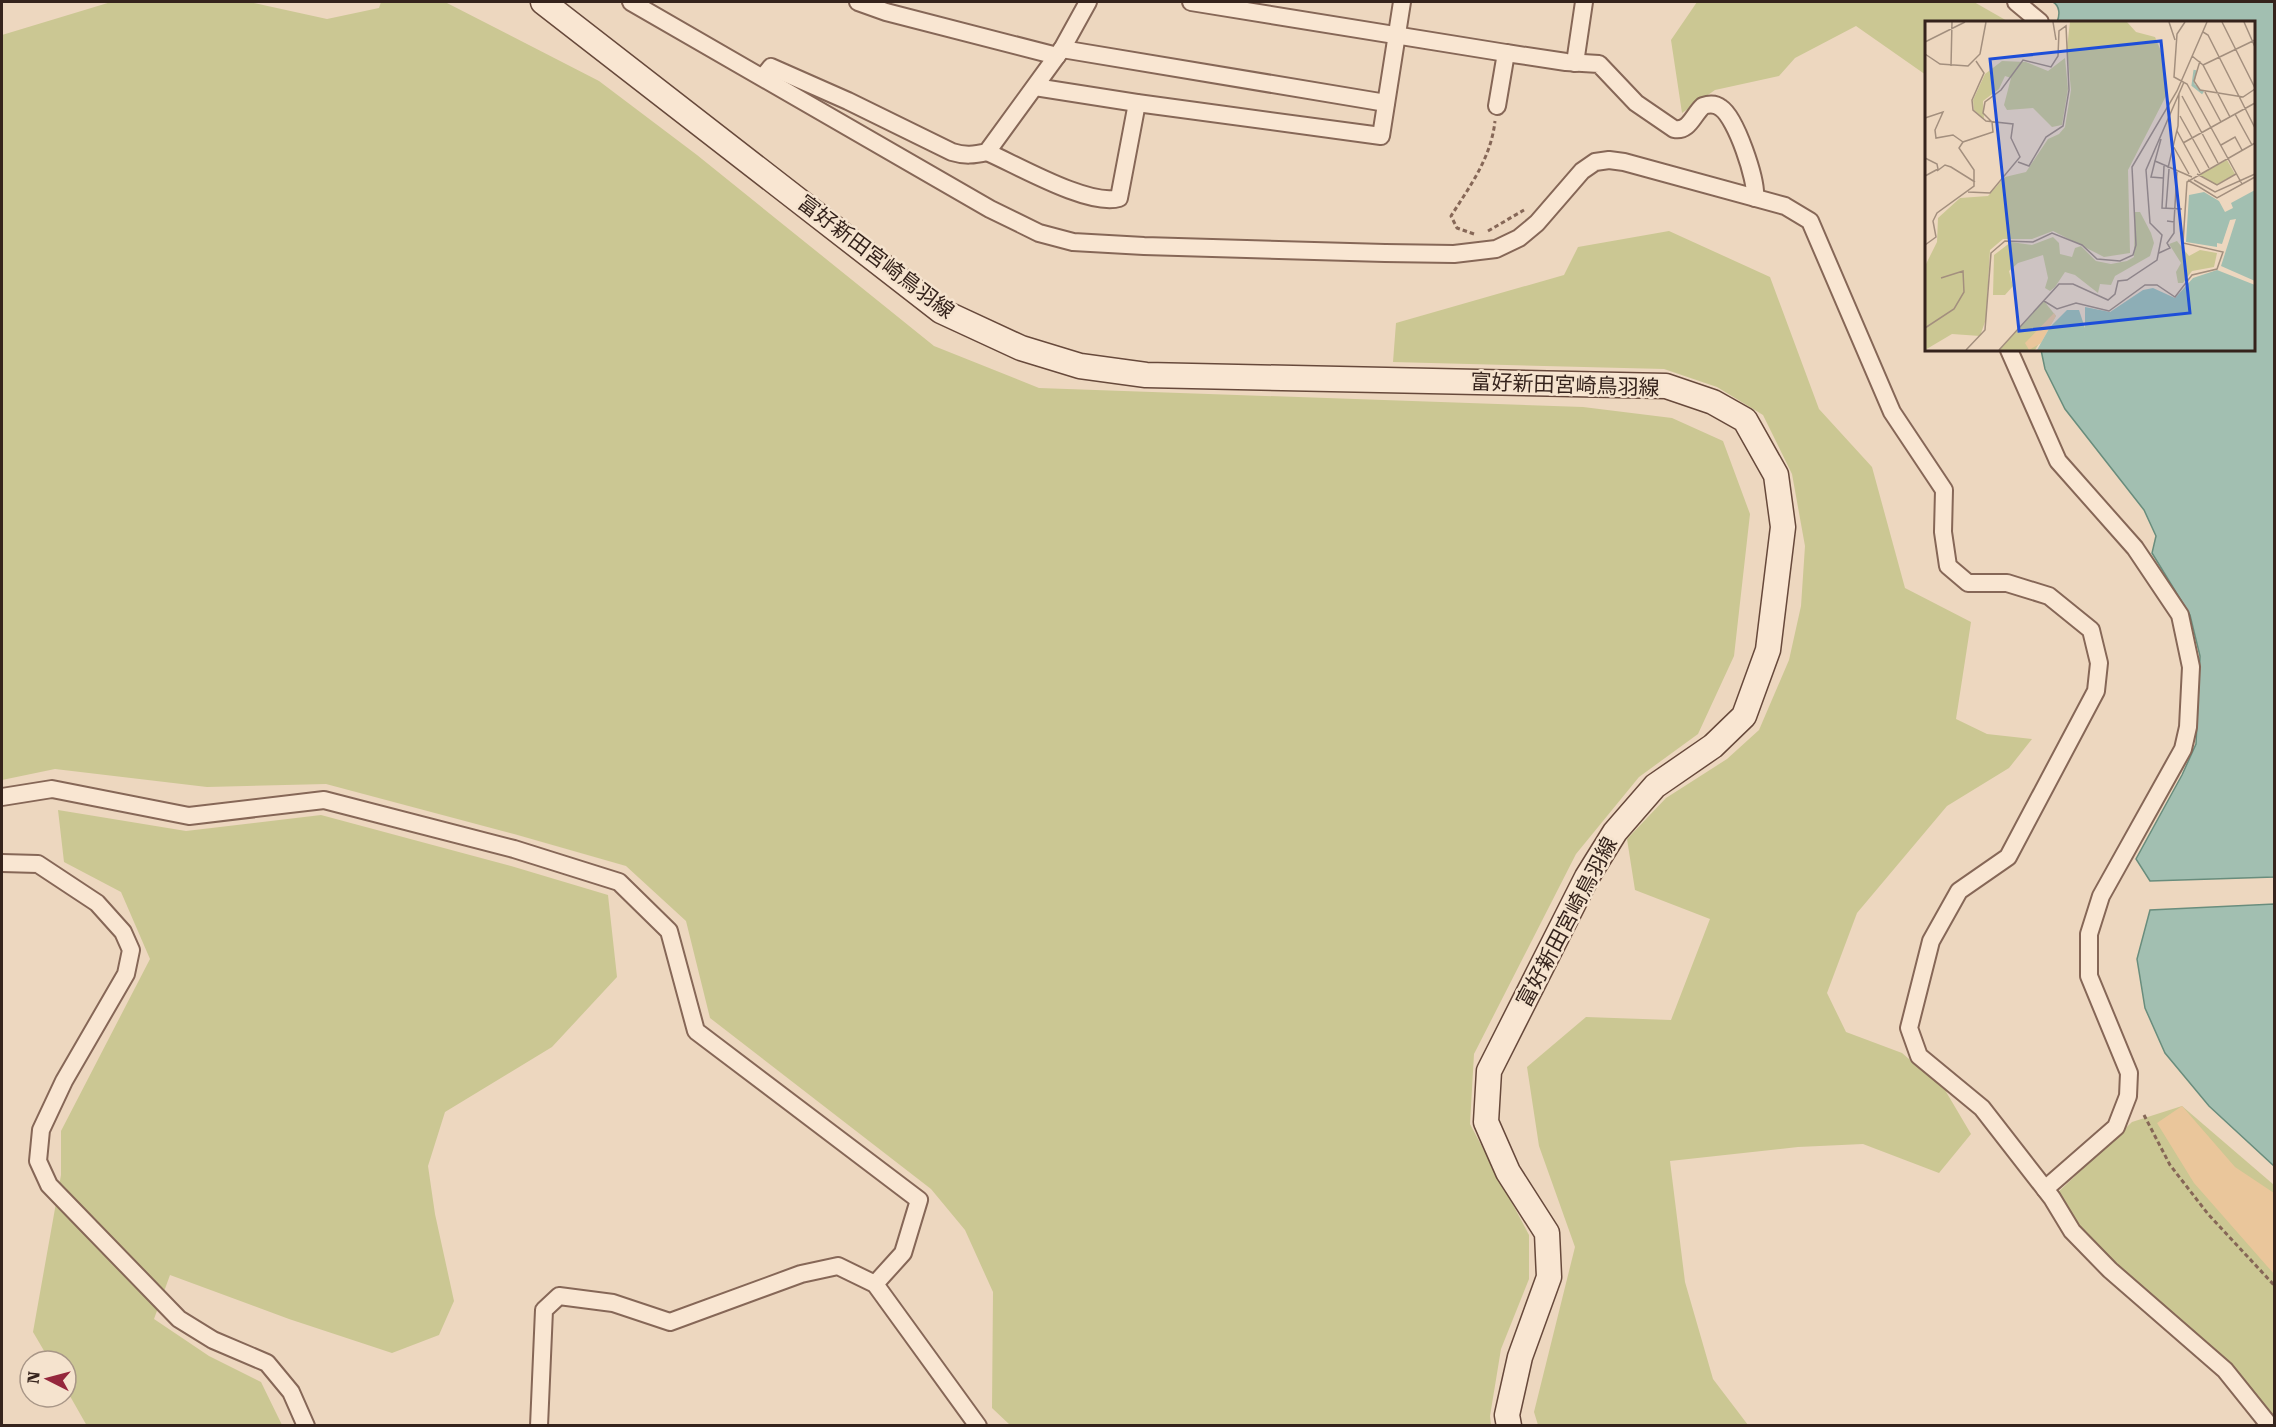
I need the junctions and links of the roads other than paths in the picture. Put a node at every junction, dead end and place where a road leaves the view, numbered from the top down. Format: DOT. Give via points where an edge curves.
graph roads {
  1 [pos="543,2"];
  2 [pos="630,2"];
  3 [pos="858,2"];
  4 [pos="1088,2"];
  5 [pos="1191,2"];
  6 [pos="1402,2"];
  7 [pos="1584,2"];
  8 [pos="2016,2"];
  9 [pos="2039,21"];
  10 [pos="1397,35"];
  11 [pos="1060,52"];
  12 [pos="1506,53"];
  13 [pos="1575,63"];
  14 [pos="763,77"];
  15 [pos="1035,87"];
  16 [pos="1137,103"];
  17 [pos="1386,103"];
  18 [pos="1497,106"];
  19 [pos="987,152"];
  20 [pos="1755,198"];
  21 [pos="2009,351"];
  22 [pos="2,797"];
  23 [pos="2,863"];
  24 [pos="2045,1189"];
  25 [pos="875,1284"];
  26 [pos="306,1425"];
  27 [pos="539,1425"];
  28 [pos="978,1425"];
  29 [pos="1509,1425"];
  30 [pos="2271,1425"];
  1 -- 29 [label="main road, 富好新田宮崎鳥羽線" via="941,311 1022,348 1080,366 1146,375 1666,386 1713,402 1745,420 1776,475 1783,527 1768,650 1744,716 1713,746 1655,786 1614,832 1587,877 1489,1071 1486,1122 1508,1172 1547,1233 1549,1277 1520,1357 1506,1415"];
  2 -- 14 [label="street"];
  3 -- 11 [label="street"];
  4 -- 11 [label="street"];
  5 -- 10 [label="street"];
  6 -- 10 [label="street"];
  7 -- 13 [label="street"];
  8 -- 9 [label="street"];
  10 -- 12 [label="street"];
  10 -- 17 [label="street"];
  11 -- 15 [label="street"];
  11 -- 17 [label="street"];
  12 -- 13 [label="street"];
  12 -- 18 [label="street"];
  13 -- 20 [label="street" via="1599,64 1636,104 1674,129 1686,127 1703,106 1720,106 1747,156 1756,187"];
  14 -- 19 [label="street" via="771,67 952,152 963,156"];
  14 -- 20 [label="street" via="990,209 1056,239 1144,246 1454,254 1496,249 1519,238 1537,223 1582,171 1595,162 1609,160"];
  15 -- 16 [label="street"];
  15 -- 19 [label="street"];
  16 -- 17 [label="street" via="1381,136"];
  16 -- 19 [label="street" via="1119,198 1077,193"];
  20 -- 24 [label="street" via="1785,206 1810,221 1892,412 1944,490 1943,532 1948,566 1968,583 2007,583 2049,596 2091,630 2099,663 2096,691 2008,857 1959,891 1931,941 1909,1028 1918,1056 1982,1108"];
  21 -- 24 [label="street" via="2058,461 2135,548 2180,615 2191,667 2183,749 2101,896 2089,934 2089,976 2129,1073 2128,1096 2116,1127"];
  22 -- 25 [label="street" via="52,789 189,816 324,800 513,849 619,882 669,931 696,1031 919,1200 903,1253"];
  23 -- 26 [label="street" via="38,864 97,903 123,932 131,950 126,974 64,1081 41,1131 38,1161 49,1185 179,1318 213,1340 267,1363 291,1392"];
  24 -- 30 [label="street" via="2072,1231 2110,1270 2225,1370"];
  25 -- 27 [label="street" via="838,1266 801,1274 670,1322 613,1303 560,1296 544,1310"];
  25 -- 28 [label="street"];
}
